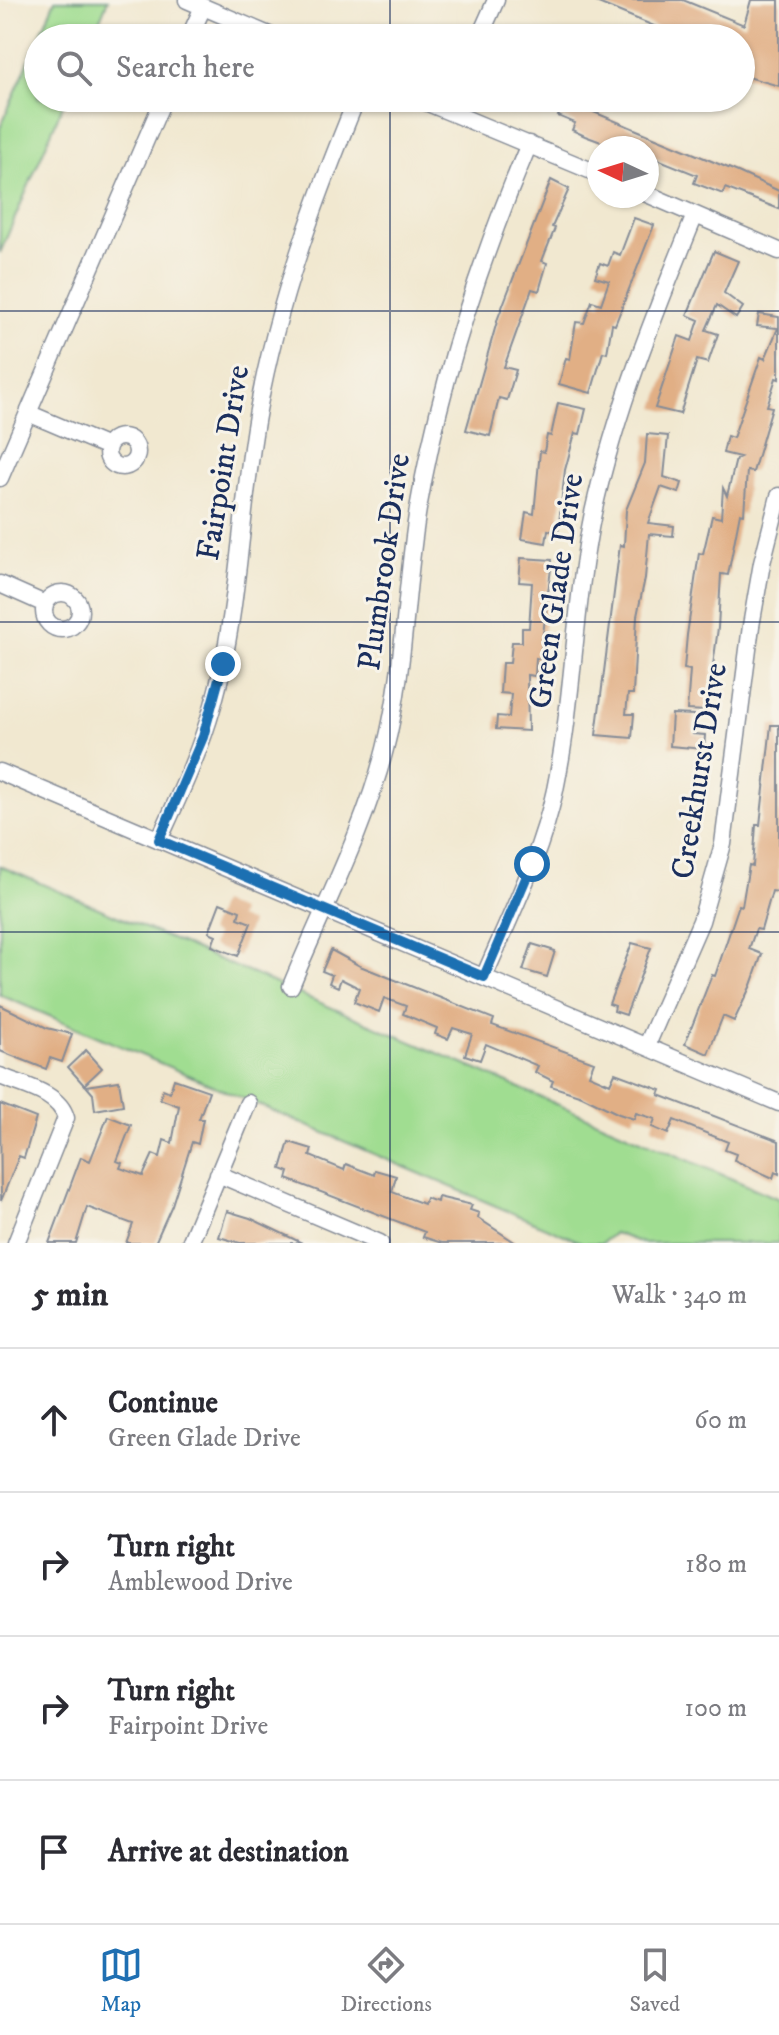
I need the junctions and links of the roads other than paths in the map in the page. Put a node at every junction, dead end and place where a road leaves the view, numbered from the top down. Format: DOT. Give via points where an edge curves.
graph roads {
  1 [pos="187,0"];
  2 [pos="496,0"];
  3 [pos="203,7"];
  4 [pos="195,24"];
  5 [pos="243,24"];
  6 [pos="485,24"];
  7 [pos="158,112"];
  8 [pos="351,112"];
  9 [pos="464,112"];
  10 [pos="529,144"];
  11 [pos="587,169"];
  12 [pos="659,199"];
  13 [pos="695,215"];
  14 [pos="779,251"];
  15 [pos="28,413"];
  16 [pos="108,447"];
  17 [pos="0,478"];
  18 [pos="779,496"];
  19 [pos="0,584"];
  20 [pos="45,604"];
  21 [pos="0,772"];
  22 [pos="159,840"];
  23 [pos="323,909"];
  24 [pos="484,977"];
  25 [pos="291,986"];
  26 [pos="647,1045"];
  27 [pos="0,1076"];
  28 [pos="248,1103"];
  29 [pos="779,1103"];
  30 [pos="218,1174"];
  31 [pos="16,1243"];
  32 [pos="190,1243"];
  33 [pos="380,1243"];
  1 -- 3 [label="street"];
  2 -- 6 [label="street"];
  3 -- 4 [label="street"];
  3 -- 5 [label="street"];
  7 -- 15 [label="street"];
  8 -- 22 [label="street, Fairpoint Drive" via="313,205 283,299 248,463 223,664 203,737"];
  9 -- 10 [label="street"];
  10 -- 11 [label="street"];
  10 -- 23 [label="street, Plumbrook Drive" via="453,349 418,512 386,746"];
  12 -- 13 [label="street"];
  13 -- 14 [label="street"];
  13 -- 24 [label="street, Green Glade Drive" via="636,358 608,450 583,568 554,791 532,864"];
  15 -- 16 [label="street"];
  15 -- 17 [label="street"];
  18 -- 26 [label="street, Creekhurst Drive" via="751,626 723,844 701,921"];
  19 -- 20 [label="street"];
  21 -- 22 [label="street"];
  22 -- 23 [label="street"];
  23 -- 24 [label="street"];
  23 -- 25 [label="street, Plumbrook Drive"];
  24 -- 26 [label="street"];
  26 -- 29 [label="street"];
  27 -- 31 [label="street" via="52,1097 63,1106 66,1118"];
  28 -- 30 [label="street"];
  30 -- 32 [label="street"];
  30 -- 33 [label="street"];
}
